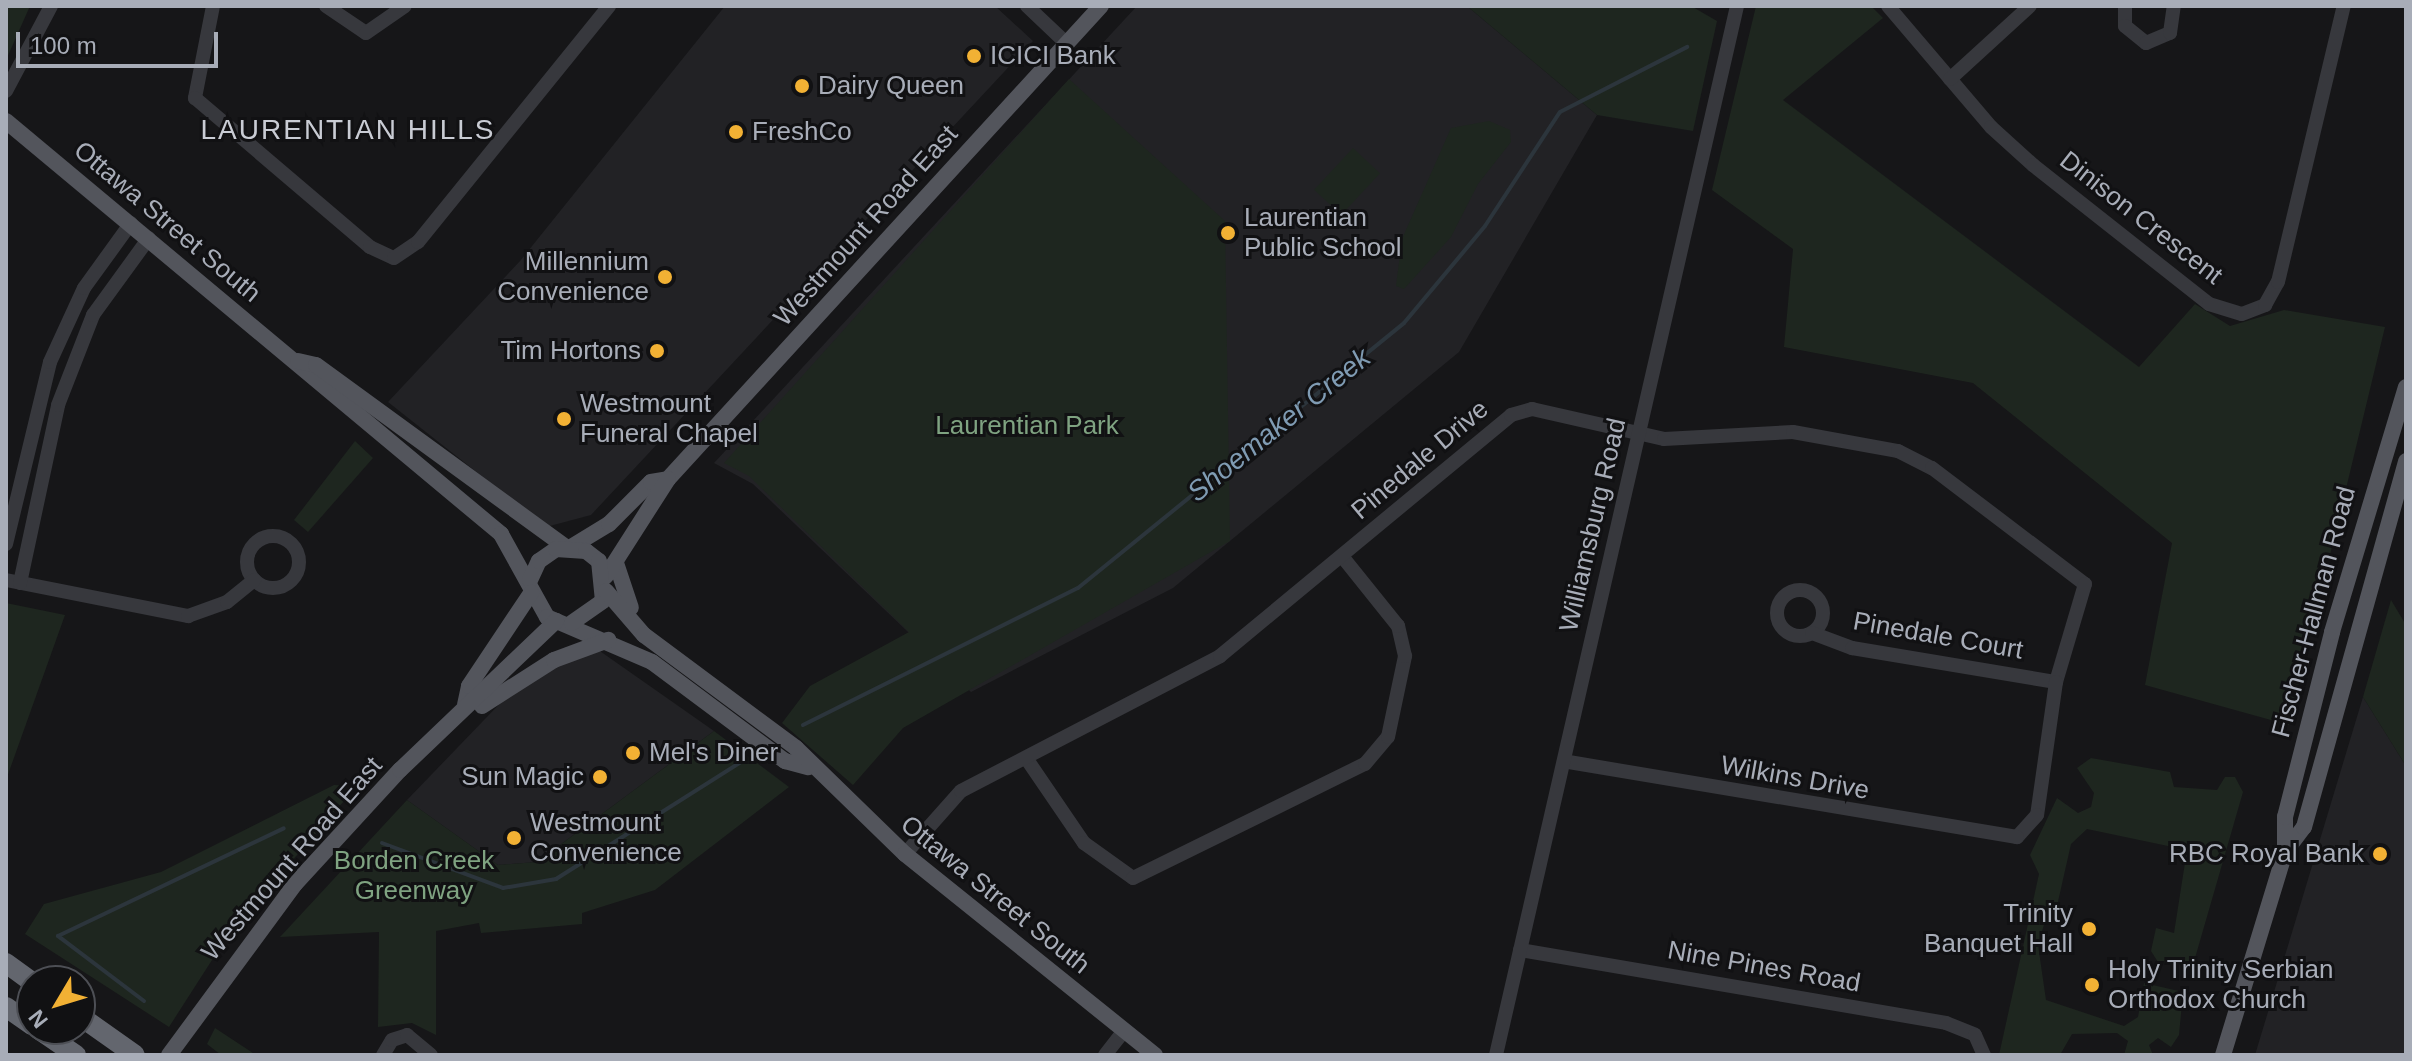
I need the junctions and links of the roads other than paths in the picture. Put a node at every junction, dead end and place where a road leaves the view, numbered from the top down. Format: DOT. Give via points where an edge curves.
graph roads {
  1 [pos="51,6"];
  2 [pos="213,6"];
  3 [pos="326,6"];
  4 [pos="405,6"];
  5 [pos="609,6"];
  6 [pos="1027,6"];
  7 [pos="1101,6"];
  8 [pos="1737,6"];
  9 [pos="1888,6"];
  10 [pos="2030,6"];
  11 [pos="2125,6"];
  12 [pos="2174,6"];
  13 [pos="2344,6"];
  14 [pos="1066,43"];
  15 [pos="1950,79"];
  16 [pos="6,91"];
  17 [pos="6,121"];
  18 [pos="131,223"];
  19 [pos="149,238"];
  20 [pos="298,361"];
  21 [pos="2406,387"];
  22 [pos="1638,431"];
  23 [pos="2383,457"];
  24 [pos="2406,462"];
  25 [pos="668,479"];
  26 [pos="6,544"];
  27 [pos="568,547"];
  28 [pos="1342,556"];
  29 [pos="610,577"];
  30 [pos="254,580"];
  31 [pos="13,581"];
  32 [pos="530,586"];
  33 [pos="564,622"];
  34 [pos="1812,633"];
  35 [pos="644,635"];
  36 [pos="608,640"];
  37 [pos="2056,682"];
  38 [pos="465,705"];
  39 [pos="451,719"];
  40 [pos="1026,758"];
  41 [pos="1564,761"];
  42 [pos="808,767"];
  43 [pos="2017,837"];
  44 [pos="2285,852"];
  45 [pos="905,854"];
  46 [pos="1520,950"];
  47 [pos="96,1028"];
  48 [pos="1124,1031"];
  49 [pos="127,1050"];
  50 [pos="169,1055"];
  51 [pos="383,1055"];
  52 [pos="431,1055"];
  53 [pos="1105,1055"];
  54 [pos="1155,1055"];
  55 [pos="1496,1055"];
  56 [pos="1984,1055"];
  57 [pos="2223,1055"];
  1 -- 16 [label="street"];
  2 -- 5 [label="street" via="195,98 370,247 394,258 418,242"];
  3 -- 4 [label="street" via="366,33 381,29"];
  6 -- 14 [label="street"];
  7 -- 14 [label="main road, Westmount Road East"];
  8 -- 22 [label="street, Williamsburg Road"];
  9 -- 15 [label="street, Dinison Crescent"];
  10 -- 15 [label="street"];
  11 -- 12 [label="street" via="2125,26 2146,43 2170,33"];
  13 -- 15 [label="street, Dinison Crescent" via="2278,282 2265,305 2242,314 2209,304 2033,165"];
  14 -- 25 [label="main road, Westmount Road East"];
  17 -- 18 [label="main road, Ottawa Street South"];
  18 -- 19 [label="main road, Ottawa Street South"];
  18 -- 26 [label="street" via="84,288 50,362"];
  19 -- 20 [label="main road, Ottawa Street South"];
  19 -- 31 [label="street" via="93,315 63,391"];
  20 -- 27 [label="main road" via="316,365"];
  20 -- 32 [label="main road" via="307,376 501,534"];
  21 -- 23 [label="main road, Fischer-Hallman Road"];
  22 -- 28 [label="street, Pinedale Drive" via="1561,412 1511,415"];
  22 -- 37 [label="street, Pinedale Drive" via="1691,442 1793,432 1898,451 1932,468 2085,584"];
  22 -- 41 [label="street, Williamsburg Road"];
  23 -- 24 [label="street"];
  23 -- 44 [label="main road, Fischer-Hallman Road" via="2285,817"];
  24 -- 44 [label="main road, Fischer-Hallman Road" via="2304,827"];
  25 -- 27 [label="main road" via="651,482 609,524"];
  25 -- 29 [label="main road"];
  27 -- 29 [label="main road" via="586,551"];
  27 -- 32 [label="main road" via="546,554"];
  28 -- 40 [label="street, Pinedale Drive" via="1220,656"];
  28 -- 40 [label="street" via="1398,626 1405,656 1388,737 1365,764 1133,878 1084,843"];
  29 -- 33 [label="main road" via="598,610"];
  29 -- 35 [label="main road"];
  29 -- 35 [label="main road"];
  30 -- 31 [label="street" via="227,602 188,616"];
  32 -- 33 [label="main road"];
  32 -- 38 [label="main road" via="469,686"];
  33 -- 36 [label="main road"];
  33 -- 38 [label="main road, Westmount Road East"];
  34 -- 37 [label="street, Pinedale Court" via="1852,648"];
  35 -- 42 [label="main road" via="796,748"];
  36 -- 39 [label="main road" via="554,660"];
  36 -- 42 [label="main road" via="693,689 785,761"];
  37 -- 43 [label="street, Pinedale Drive" via="2037,815"];
  38 -- 39 [label="main road, Westmount Road East"];
  39 -- 50 [label="main road, Westmount Road East" via="295,884"];
  40 -- 45 [label="street, Pinedale Drive" via="961,791"];
  41 -- 43 [label="street, Wilkins Drive"];
  41 -- 46 [label="street, Williamsburg Road"];
  42 -- 45 [label="main road, Ottawa Street South"];
  44 -- 57 [label="main road, Fischer-Hallman Road"];
  45 -- 48 [label="main road, Ottawa Street South"];
  46 -- 55 [label="street, Williamsburg Road"];
  46 -- 56 [label="street, Nine Pines Road" via="1946,1023 1975,1035"];
  47 -- 49 [label="highway"];
  48 -- 53 [label="street"];
  48 -- 54 [label="main road, Ottawa Street South"];
  51 -- 52 [label="street" via="392,1040 407,1035"];
}
